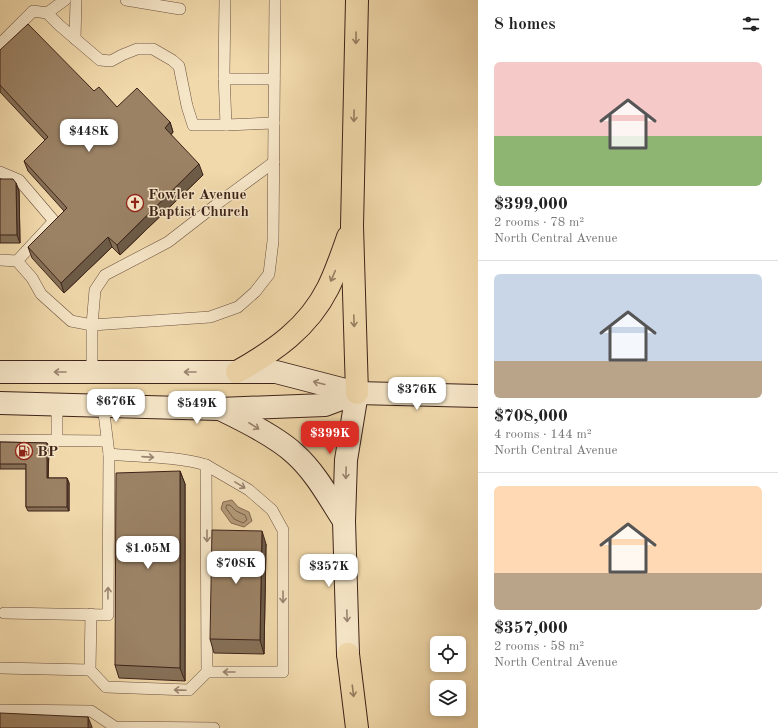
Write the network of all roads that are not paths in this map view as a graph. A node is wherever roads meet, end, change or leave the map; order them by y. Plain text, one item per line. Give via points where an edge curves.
1 (64, 0) edge
2 (76, 0) edge
3 (126, 0) edge
4 (225, 0) edge
5 (275, 0) edge
6 (357, 0) edge
7 (180, 9) dead end
8 (47, 13) junction
9 (75, 39) junction
10 (0, 44) edge
11 (224, 79) junction
12 (274, 79) junction
13 (274, 124) junction
14 (226, 125) junction
15 (274, 162) junction
16 (0, 172) edge
17 (352, 226) junction
18 (0, 260) edge
19 (17, 261) junction
20 (92, 325) junction
21 (0, 372) edge
22 (92, 372) junction
23 (236, 372) junction
24 (357, 393) junction
25 (478, 396) edge
26 (0, 403) edge
27 (57, 404) junction
28 (103, 405) junction
29 (219, 409) junction
30 (0, 440) edge
31 (57, 440) junction
32 (107, 441) junction
33 (109, 454) junction
34 (206, 465) junction
35 (344, 521) junction
36 (4, 613) dead end
37 (90, 614) junction
38 (348, 654) joint
39 (0, 668) edge
40 (90, 670) junction
41 (207, 672) junction
42 (0, 710) edge
43 (214, 728) edge
44 (357, 728) edge

1 - 8 lane
2 - 9 lane
3 - 7 lane
4 - 11 lane
5 - 12 lane
6 -> 17 highway
8 - 9 lane
8 - 10 lane via 33,12
9 - 14 lane via 100,60 111,61 137,49 153,49 179,66 193,125
11 - 12 lane
11 - 14 lane
12 - 13 lane
13 - 14 lane
13 - 15 lane
15 - 20 lane via 168,242 105,275 95,290
15 - 20 lane via 273,241 269,274 255,292 238,307 210,318
16 - 19 lane via 19,180 54,221
17 -> 23 highway via 328,289 309,318 278,347
17 -> 24 highway
18 - 19 lane
19 - 20 lane via 32,278 41,294 71,321
20 - 22 lane
22 -> 21 main road
23 -> 22 main road
24 -> 23 main road via 276,372
24 - 25 main road
24 - 29 main road via 325,405
24 -> 35 main road via 346,460
26 - 27 main road
27 - 28 main road
27 - 31 lane
28 - 29 main road
28 - 32 lane
29 -> 35 main road via 245,421 295,454 319,483
30 - 31 lane
31 - 32 lane
32 - 33 lane
33 -> 34 lane via 178,459
37 -> 33 lane via 108,615
34 -> 41 lane
34 -> 41 lane via 249,490 272,510 283,530 283,672
35 -> 38 main road
36 - 37 lane
37 - 40 lane
38 -> 44 highway
39 - 40 lane
41 -> 40 lane via 189,690 106,687
42 - 43 lane via 91,711 115,727

